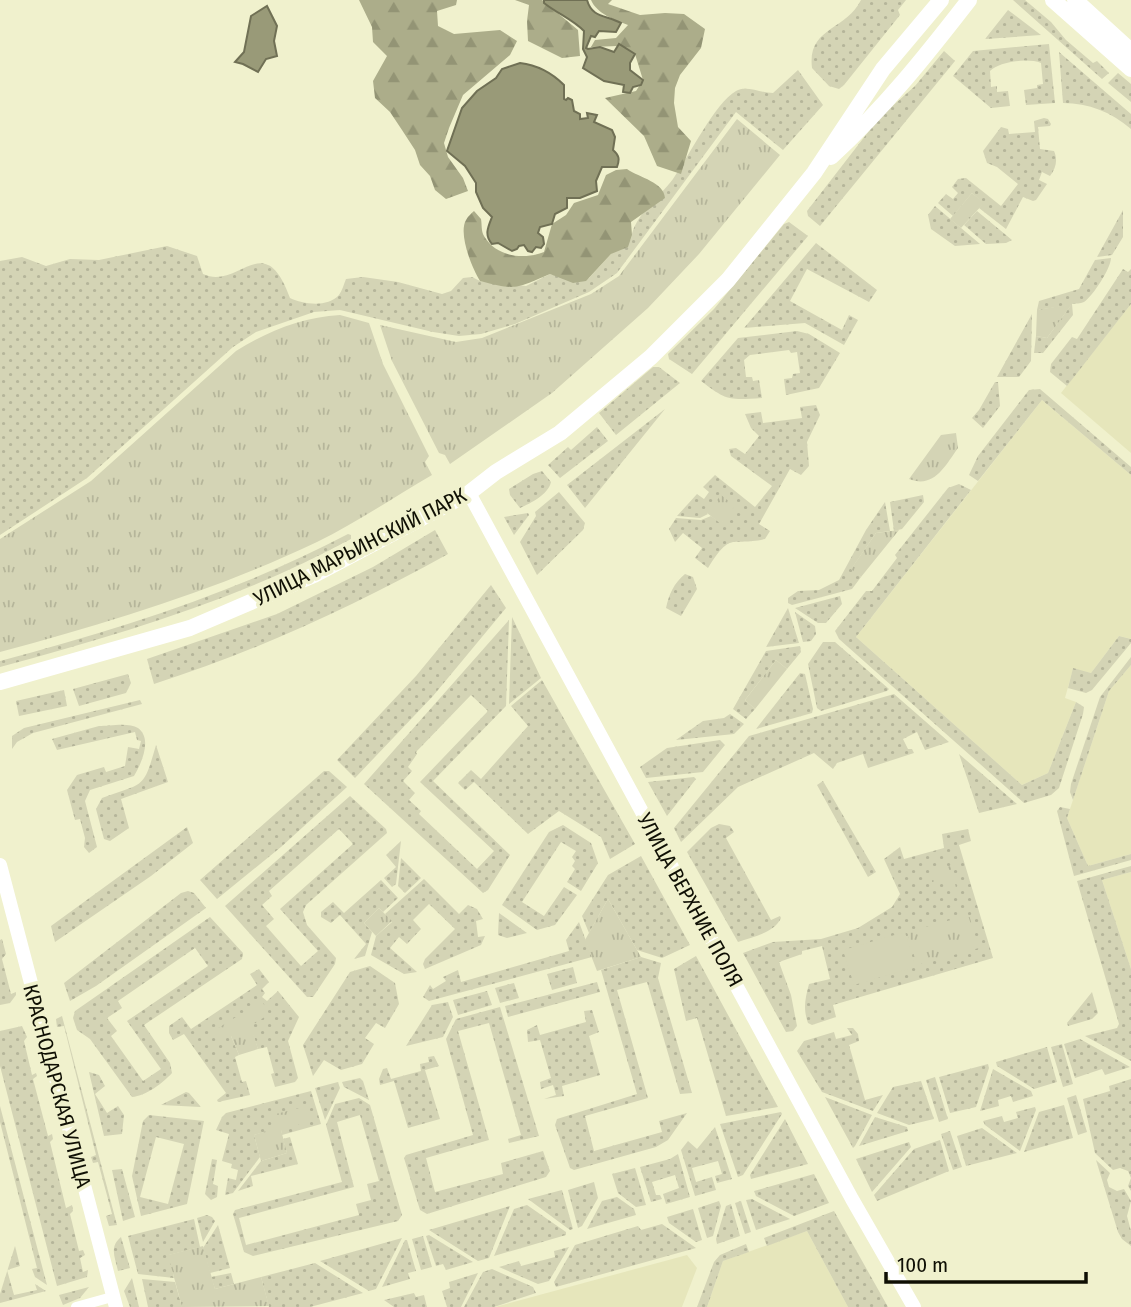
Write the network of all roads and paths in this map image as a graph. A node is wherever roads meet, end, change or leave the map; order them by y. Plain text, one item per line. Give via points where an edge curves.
1 (941, 0) edge
2 (969, 0) edge
3 (1053, 0) edge
4 (1075, 0) edge
5 (1131, 51) edge
6 (1131, 69) edge
7 (814, 173) junction
8 (469, 493) junction
9 (0, 682) edge
10 (0, 865) edge
11 (114, 1302) edge
12 (76, 1307) edge
13 (914, 1307) edge

1 - 7 main road, УЛИЦА МАРЬИНСКИЙ ПАРК via 883,69
2 - 7 main road, УЛИЦА МАРЬИНСКИЙ ПАРК via 871,120
3 - 6 main road
4 - 5 main road
7 - 8 main road, УЛИЦА МАРЬИНСКИЙ ПАРК via 728,280 651,357 560,433
8 - 9 main road, УЛИЦА МАРЬИНСКИЙ ПАРК via 314,575 190,628
8 - 13 street, УЛИЦА ВЕРХНИЕ ПОЛЯ
10 - 11 street, КРАСНОДАРСКАЯ УЛИЦА
11 - 12 street

